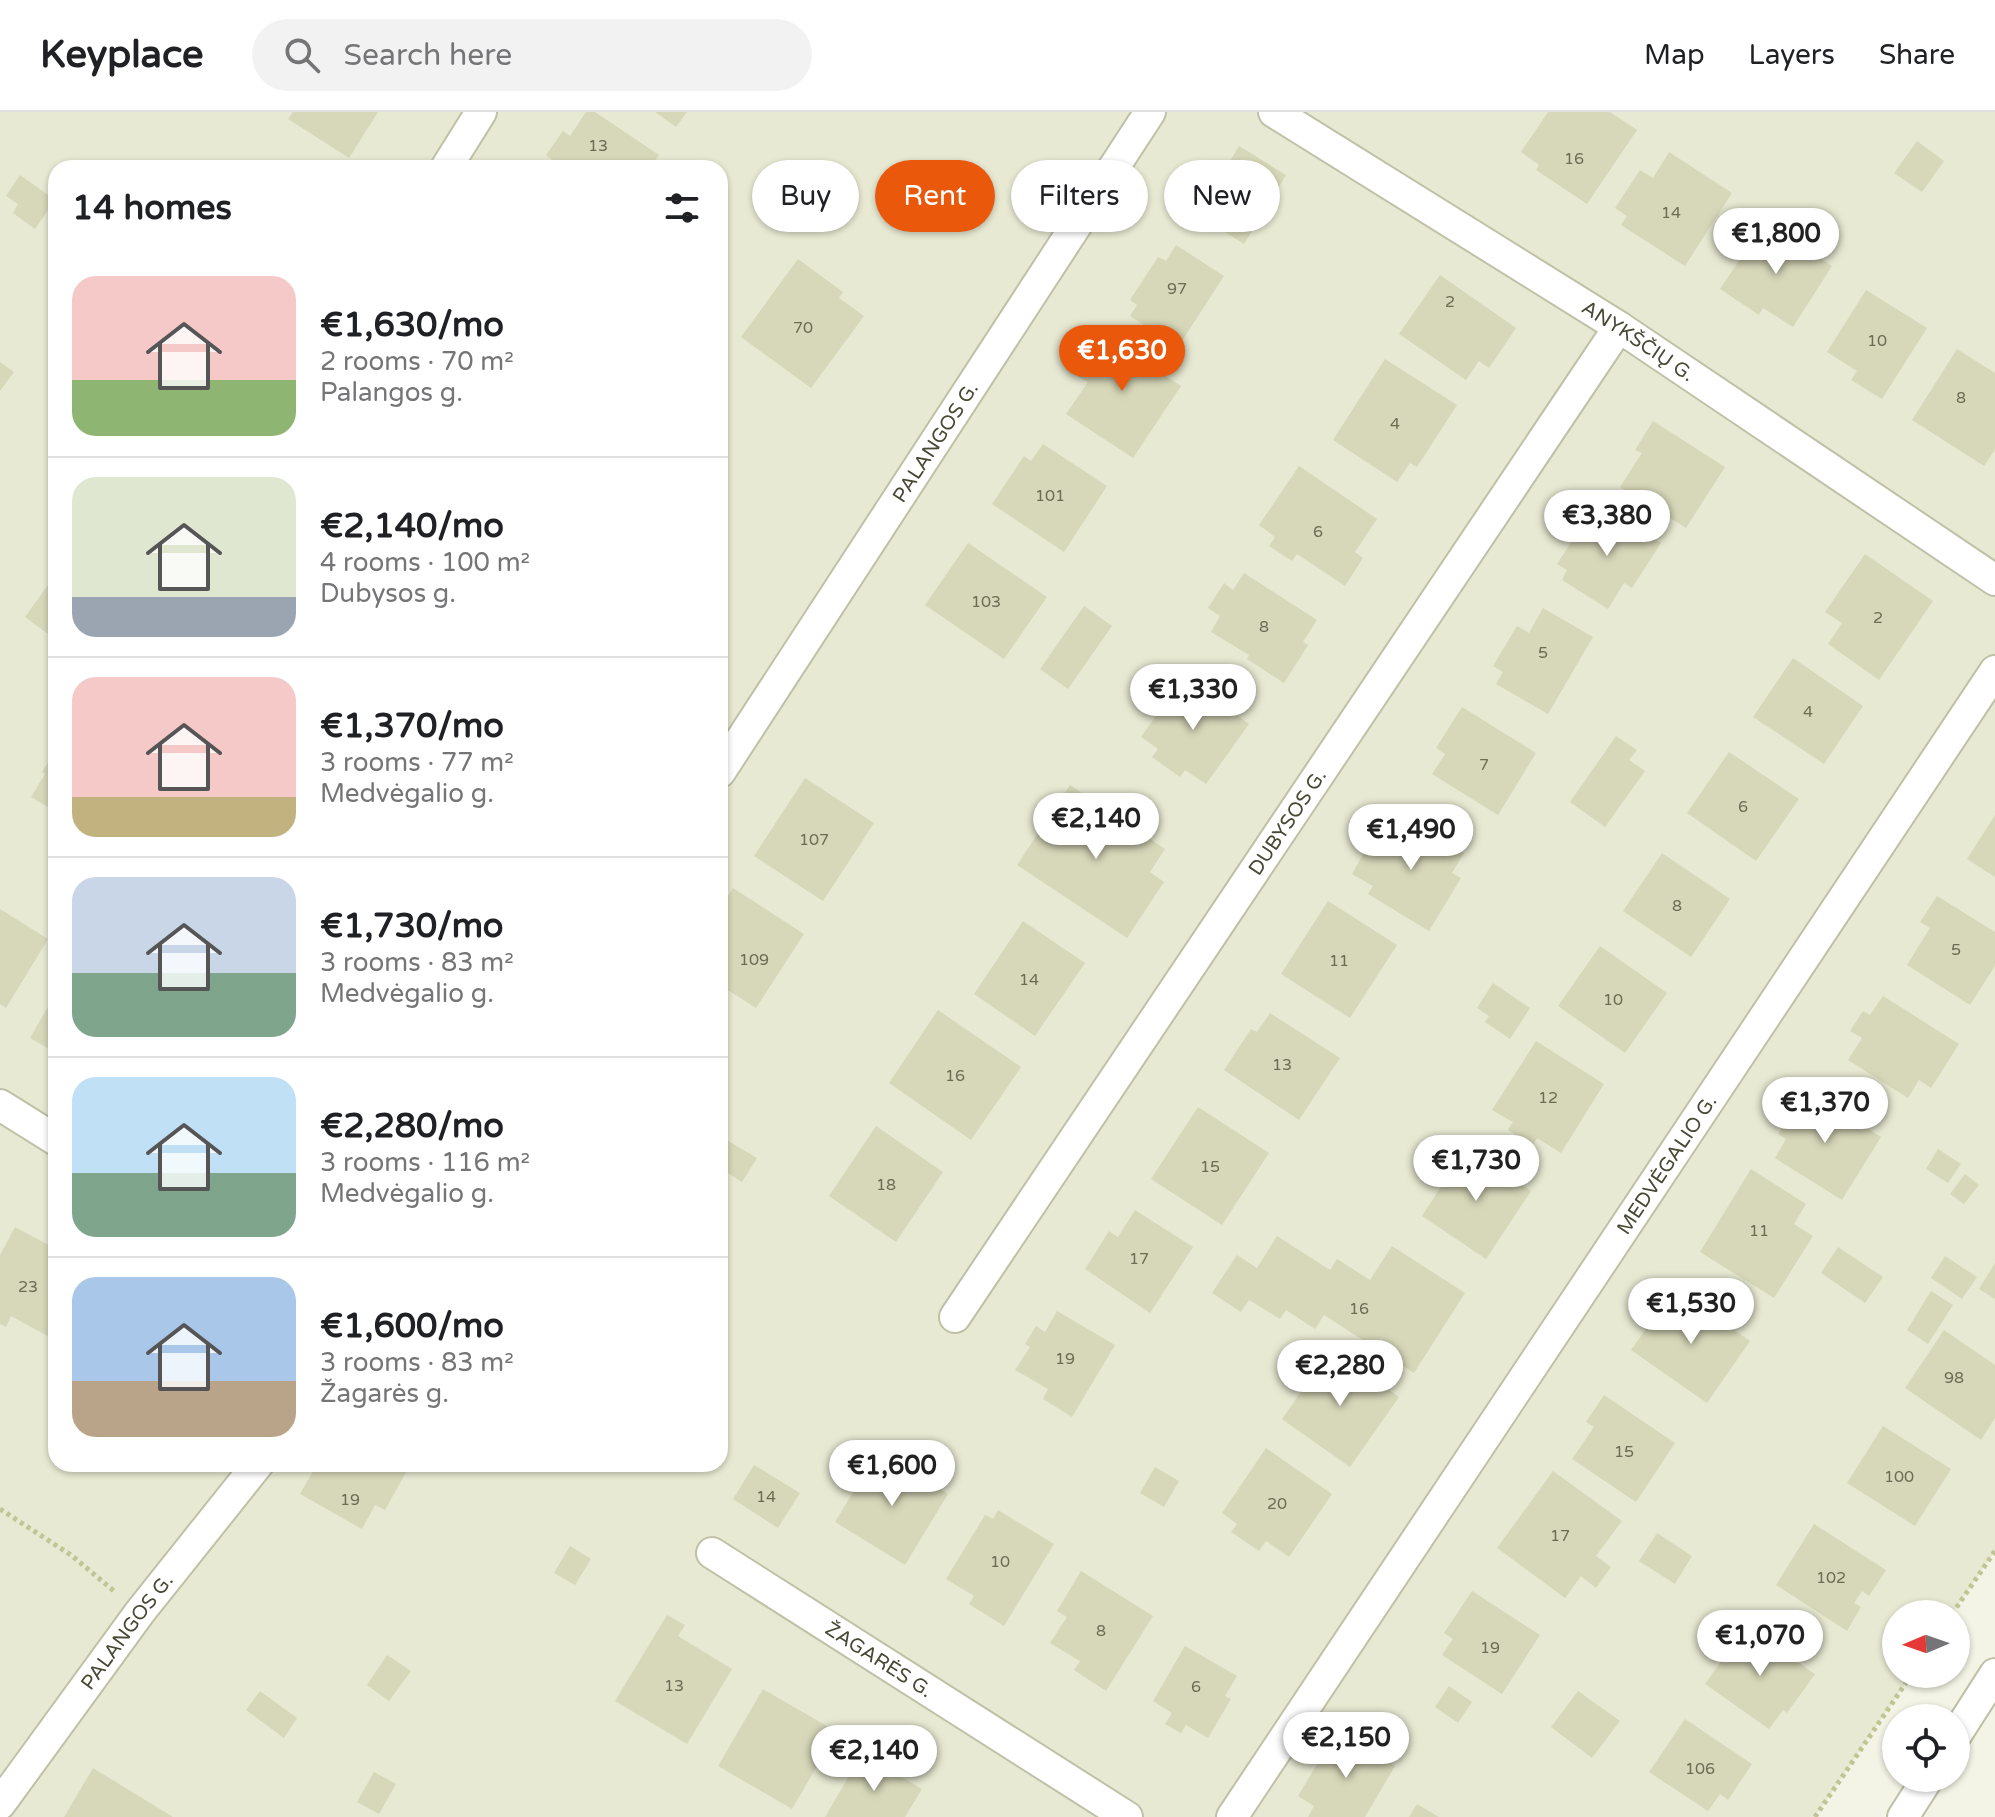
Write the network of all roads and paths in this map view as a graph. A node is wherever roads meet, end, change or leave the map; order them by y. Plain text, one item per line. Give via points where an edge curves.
1 (481, 112) edge
2 (1150, 112) edge
3 (1274, 112) edge
4 (451, 160) edge
5 (1619, 327) junction
6 (1995, 580) edge
7 (1995, 671) edge
8 (728, 760) edge
9 (0, 1105) edge
10 (48, 1135) edge
11 (955, 1317) dead end
12 (252, 1472) edge
13 (0, 1509) edge
14 (1995, 1551) edge
15 (712, 1553) dead end
16 (1962, 1600) edge
17 (140, 1612) junction
18 (1995, 1674) edge
19 (1903, 1688) edge
20 (1970, 1713) edge
21 (1919, 1792) edge
22 (0, 1804) edge
23 (1127, 1817) edge
24 (1232, 1817) edge
25 (1815, 1817) edge
26 (1903, 1817) edge

1 - 4 street
2 - 8 street, PALANGOS G.
3 - 5 street, ANYKŠČIŲ G.
5 - 6 street, ANYKŠČIŲ G.
5 - 11 street, DUBYSOS G.
7 - 24 street, MEDVĖGALIO G.
9 - 10 street
12 - 17 street, PALANGOS G.
13 - 17 path via 71,1555
14 - 16 path
15 - 23 street, ŽAGARĖS G.
17 - 22 street, PALANGOS G.
18 - 20 street
19 - 25 path
21 - 26 street

